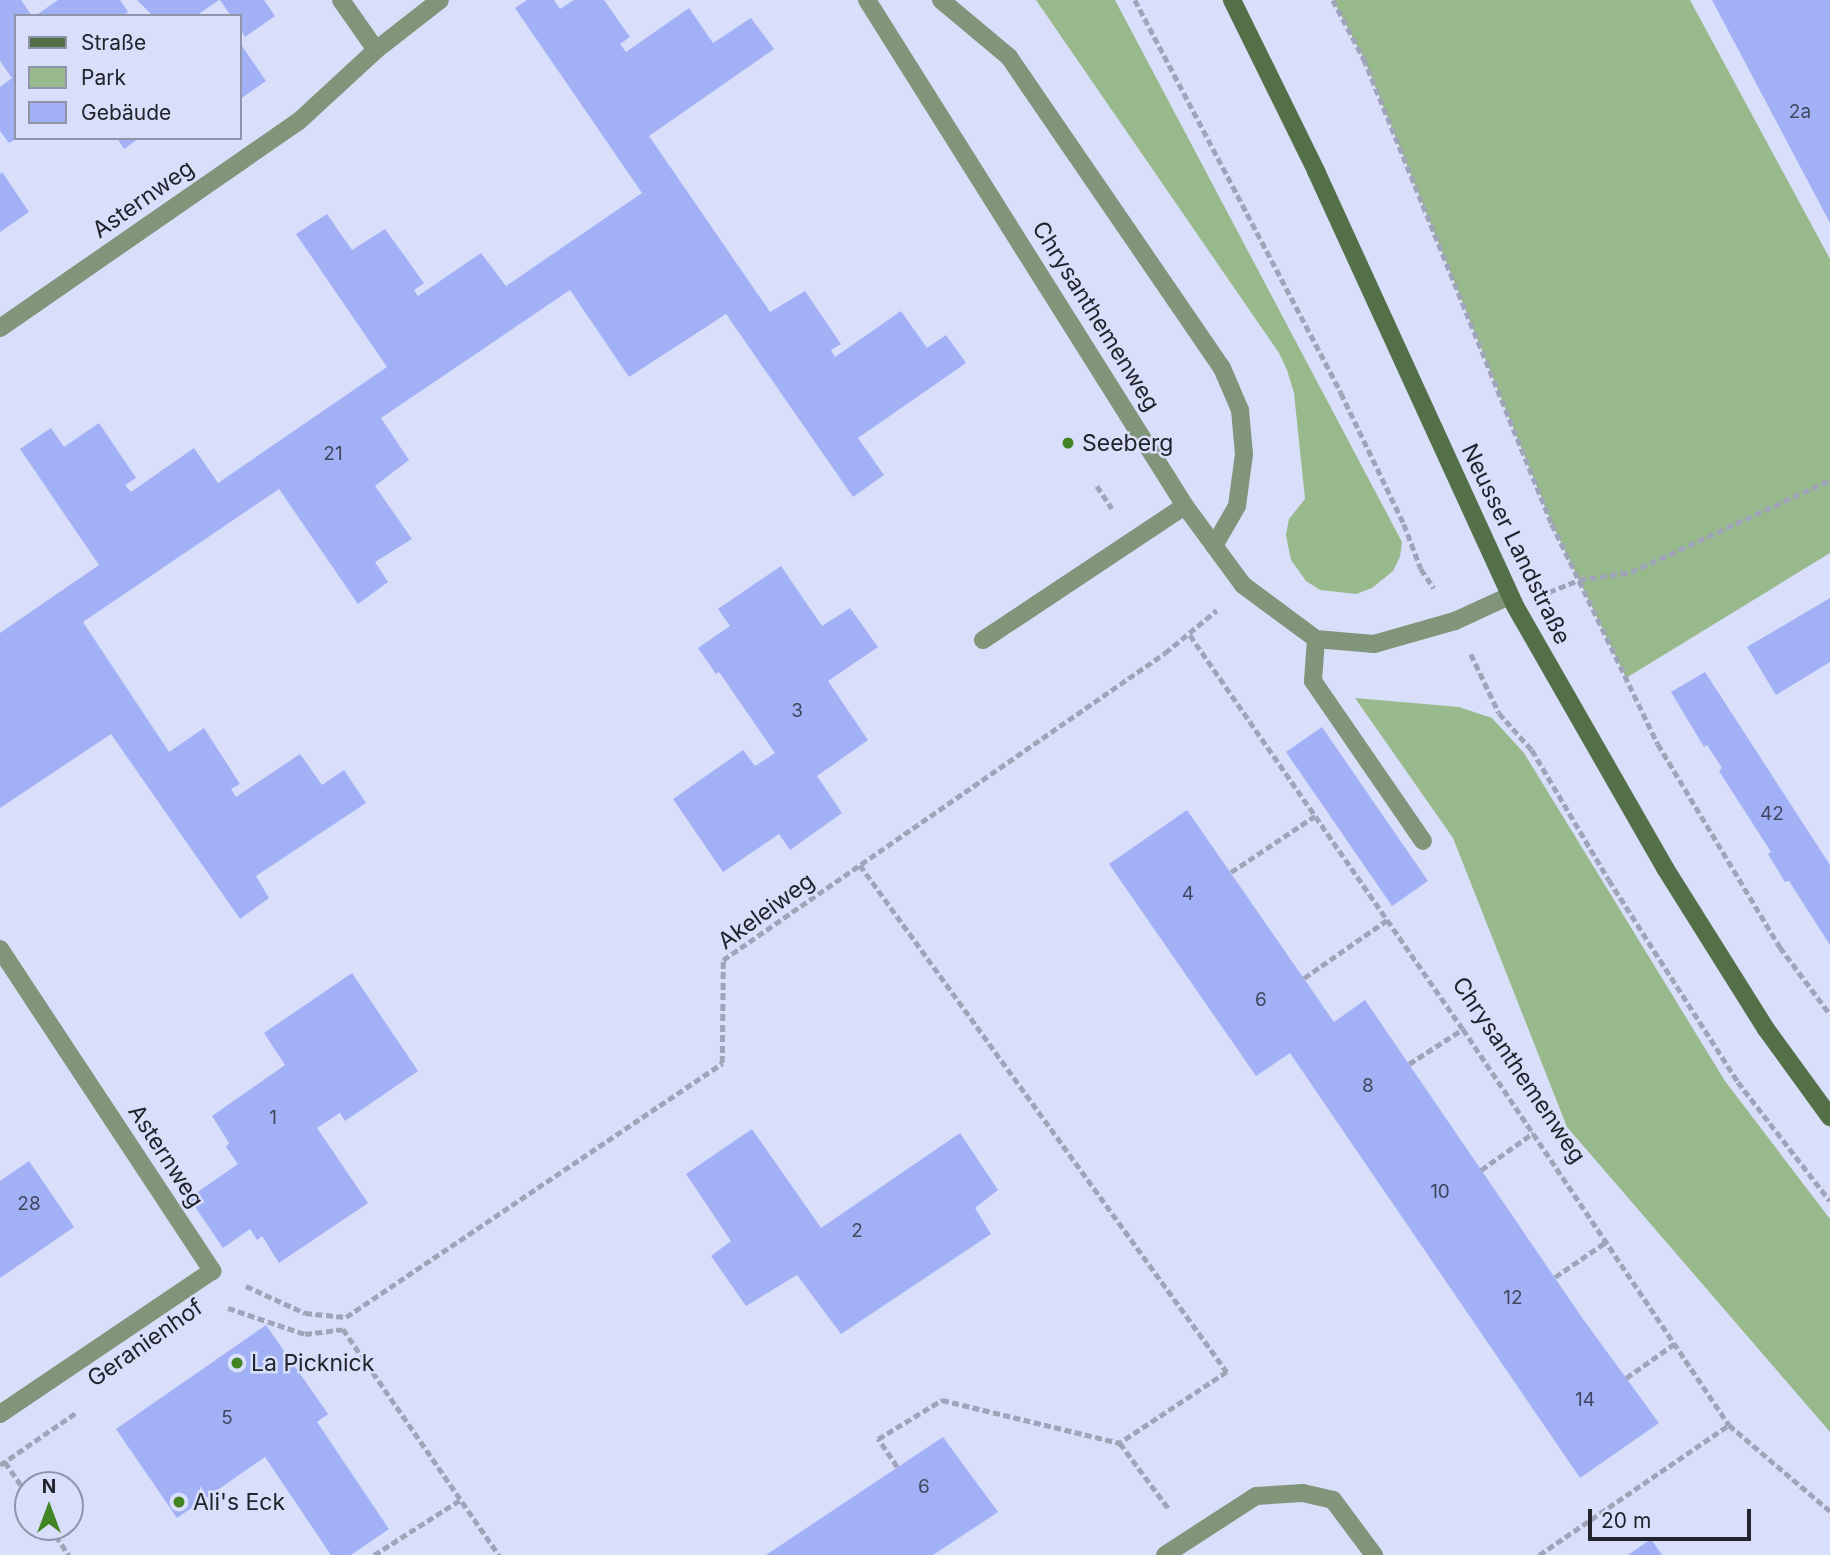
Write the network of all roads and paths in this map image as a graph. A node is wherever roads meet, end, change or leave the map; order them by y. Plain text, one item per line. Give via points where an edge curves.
1 (341, 0) edge
2 (440, 0) edge
3 (867, 0) edge
4 (940, 0) edge
5 (1232, 0) edge
6 (1333, 0) edge
7 (376, 50) junction
8 (0, 328) edge
9 (1830, 480) edge
10 (1185, 506) junction
11 (1214, 545) junction
12 (1579, 580) junction
13 (1243, 585) junction
14 (1512, 601) junction
15 (1190, 635) junction
16 (1316, 639) junction
17 (983, 640) dead end
18 (1315, 816) junction
19 (1423, 841) dead end
20 (860, 865) junction
21 (1231, 872) dead end
22 (1387, 920) junction
23 (0, 950) edge
24 (1304, 978) dead end
25 (1830, 1014) edge
26 (1463, 1029) junction
27 (1409, 1064) dead end
28 (1830, 1116) edge
29 (1533, 1133) junction
30 (1481, 1170) dead end
31 (1606, 1242) junction
32 (212, 1271) junction
33 (1555, 1277) dead end
34 (215, 1315) dead end
35 (1674, 1343) junction
36 (1626, 1378) dead end
37 (83, 1408) dead end
38 (0, 1414) edge
39 (1729, 1425) junction
40 (1120, 1443) junction
41 (3, 1464) edge
42 (897, 1467) dead end
43 (14, 1478) edge
44 (460, 1500) junction
45 (1830, 1511) edge
46 (1190, 1538) junction
47 (374, 1555) edge
48 (499, 1555) edge
49 (1165, 1555) edge
50 (1374, 1555) edge
51 (1539, 1555) edge

1 - 7 street
2 - 7 street, Asternweg
3 - 10 street, Chrysanthemenweg
4 - 11 street via 1009,57 1222,368 1240,410 1244,454 1237,506
5 - 14 main road, Neusser Landstraße via 1316,172
6 - 12 path via 1364,59 1552,524
7 - 8 street, Asternweg via 298,122
9 - 12 path via 1631,572
10 - 11 street, Chrysanthemenweg
10 - 17 street
11 - 13 street, Chrysanthemenweg
12 - 14 path
12 - 25 path via 1658,744 1780,947
13 - 15 path, Akeleiweg
13 - 16 street, Chrysanthemenweg
14 - 16 street via 1374,644
14 - 28 main road, Neusser Landstraße via 1665,868 1766,1029
15 - 18 path, Chrysanthemenweg
15 - 20 path, Akeleiweg
16 - 19 street via 1313,681
18 - 21 path
18 - 22 path, Chrysanthemenweg
20 - 32 path, Akeleiweg via 723,960 722,1063 346,1317 305,1314
20 - 40 path via 1227,1372
22 - 24 path
22 - 26 path, Chrysanthemenweg
23 - 32 street, Asternweg
26 - 27 path
26 - 29 path, Chrysanthemenweg
29 - 30 path
29 - 31 path, Chrysanthemenweg
31 - 33 path
31 - 35 path, Chrysanthemenweg
32 - 38 street
34 - 44 path, Geranienhof via 226,1307 305,1334 343,1329
35 - 36 path
35 - 39 path, Chrysanthemenweg
37 - 41 path, Geranienhof
39 - 45 path, Chrysanthemenweg
39 - 51 path
40 - 42 path via 942,1399 878,1439
40 - 46 path
41 - 43 path, Geranienhof
44 - 47 path
44 - 48 path
46 - 49 street
46 - 50 street via 1256,1496 1303,1493 1334,1500

